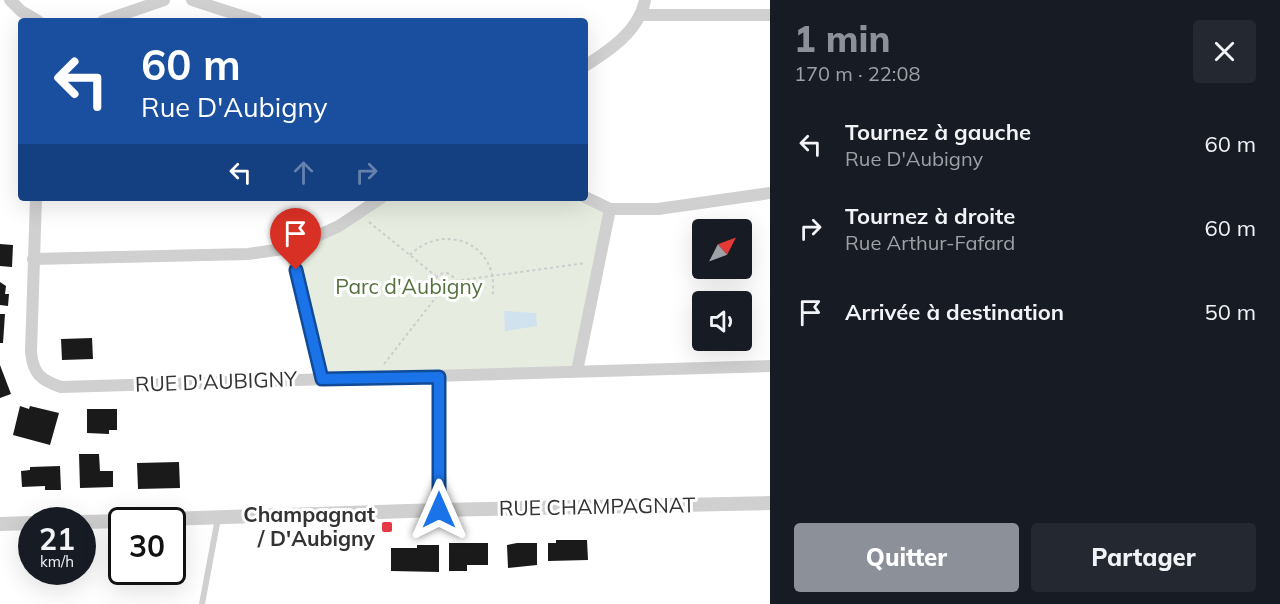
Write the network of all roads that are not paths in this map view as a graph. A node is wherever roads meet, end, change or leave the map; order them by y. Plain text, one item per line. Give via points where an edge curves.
1 (10, 0) edge
2 (164, 0) edge
3 (192, 0) edge
4 (645, 0) edge
5 (642, 15) junction
6 (770, 15) edge
7 (33, 18) edge
8 (112, 18) edge
9 (248, 18) edge
10 (588, 64) edge
11 (770, 193) edge
12 (588, 199) edge
13 (36, 201) edge
14 (376, 201) edge
15 (610, 210) junction
16 (291, 248) junction
17 (33, 259) junction
18 (770, 366) edge
19 (577, 371) junction
20 (439, 377) junction
21 (322, 379) junction
22 (770, 503) edge
23 (439, 510) junction
24 (218, 518) junction
25 (186, 519) edge
26 (18, 523) edge
27 (0, 524) edge
28 (202, 604) edge

1 - 7 street
2 - 8 street
3 - 9 street
4 - 5 street
5 - 6 street
5 - 10 street via 628,32
11 - 15 street via 658,209
12 - 15 street
13 - 17 street
14 - 16 street via 315,239
15 - 19 street
16 - 17 street via 248,254
16 - 21 street
17 - 21 street, RUE D'AUBIGNY via 33,370 42,379 61,387
18 - 19 street, RUE D'AUBIGNY
19 - 20 street, RUE D'AUBIGNY
20 - 21 street, RUE D'AUBIGNY
20 - 23 street
22 - 23 street, RUE CHAMPAGNAT
23 - 24 street, RUE CHAMPAGNAT
24 - 25 street, RUE CHAMPAGNAT
24 - 28 lane
26 - 27 street

